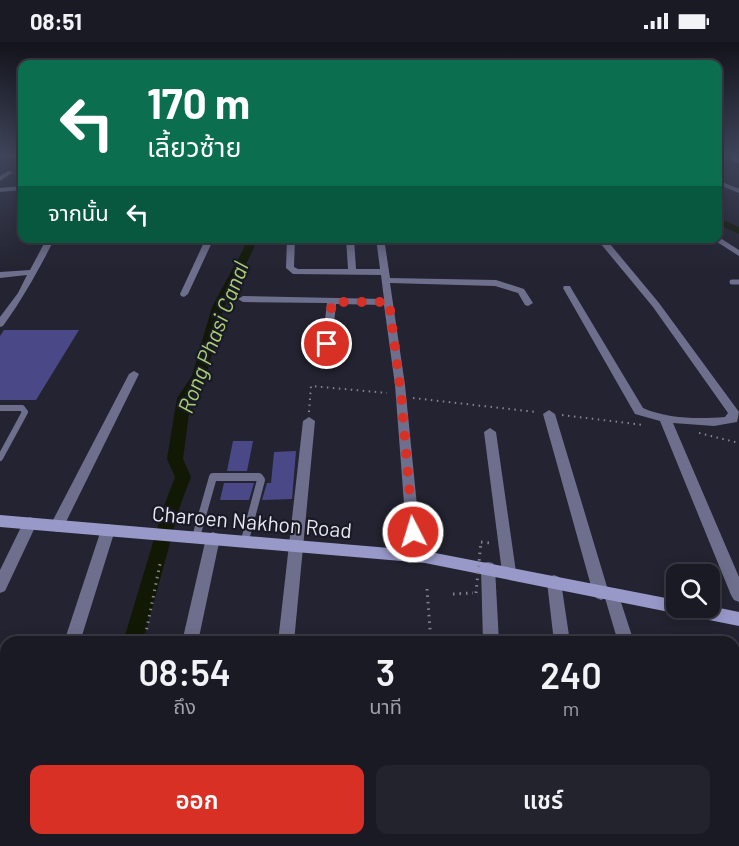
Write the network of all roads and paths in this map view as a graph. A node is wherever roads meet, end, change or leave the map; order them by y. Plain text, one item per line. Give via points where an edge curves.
1 (722, 242) edge
2 (48, 243) edge
3 (208, 243) edge
4 (291, 243) edge
5 (350, 243) edge
6 (381, 243) edge
7 (604, 243) edge
8 (739, 254) edge
9 (34, 272) junction
10 (352, 272) junction
11 (0, 274) edge
12 (385, 276) junction
13 (732, 282) dead end
14 (739, 282) edge
15 (567, 288) dead end
16 (184, 294) dead end
17 (243, 299) dead end
18 (332, 302) junction
19 (389, 302) junction
20 (528, 303) dead end
21 (0, 324) edge
22 (327, 344) dead end
23 (134, 374) dead end
24 (0, 408) edge
25 (549, 414) joint
26 (309, 421) dead end
27 (666, 424) junction
28 (490, 432) dead end
29 (694, 433) dead end
30 (739, 443) edge
31 (0, 458) edge
32 (0, 521) edge
33 (30, 523) junction
34 (57, 526) junction
35 (108, 530) junction
36 (196, 537) junction
37 (213, 538) junction
38 (245, 540) junction
39 (481, 542) dead end
40 (295, 544) junction
41 (415, 556) junction
42 (160, 564) dead end
43 (488, 568) junction
44 (509, 572) junction
45 (554, 582) junction
46 (0, 586) edge
47 (427, 589) dead end
48 (453, 594) dead end
49 (606, 594) junction
50 (739, 596) edge
51 (666, 605) edge
52 (720, 615) edge
53 (739, 619) edge
54 (74, 636) edge
55 (145, 636) edge
56 (191, 636) edge
57 (287, 636) edge
58 (431, 636) edge
59 (491, 636) edge
60 (561, 636) edge
61 (624, 636) edge

1 - 8 street
2 - 9 street
3 - 16 street
4 - 10 street via 292,271
5 - 10 street
6 - 12 street
7 - 27 street via 706,373 734,416 730,421
9 - 11 street
9 - 21 street
10 - 12 street
12 - 19 street
12 - 20 street via 496,283 521,291
13 - 14 lane
15 - 27 street via 634,406
17 - 18 street
18 - 19 street
18 - 22 street
19 - 41 street
23 - 34 street
24 - 31 lane via 22,408 25,412
25 - 27 path
25 - 49 street
26 - 40 street
27 - 50 street
28 - 44 street
29 - 30 path
32 - 33 main road, Charoen Nakhon Road
33 - 34 main road, Charoen Nakhon Road
33 - 46 street
34 - 35 main road, Charoen Nakhon Road
35 - 36 main road, Charoen Nakhon Road
35 - 54 street
36 - 37 main road, Charoen Nakhon Road
36 - 38 lane via 213,477 259,477
37 - 38 main road, Charoen Nakhon Road
37 - 56 street
38 - 40 main road, Charoen Nakhon Road
39 - 48 path, bridge via 476,593
40 - 41 main road, Charoen Nakhon Road
40 - 57 street
41 - 43 main road, Charoen Nakhon Road
42 - 55 path
43 - 44 main road, Charoen Nakhon Road
43 - 59 street
44 - 45 main road, Charoen Nakhon Road
45 - 49 main road, Charoen Nakhon Road
45 - 60 street
47 - 58 path
49 - 51 main road, Charoen Nakhon Road
49 - 61 street
52 - 53 main road, Charoen Nakhon Road

